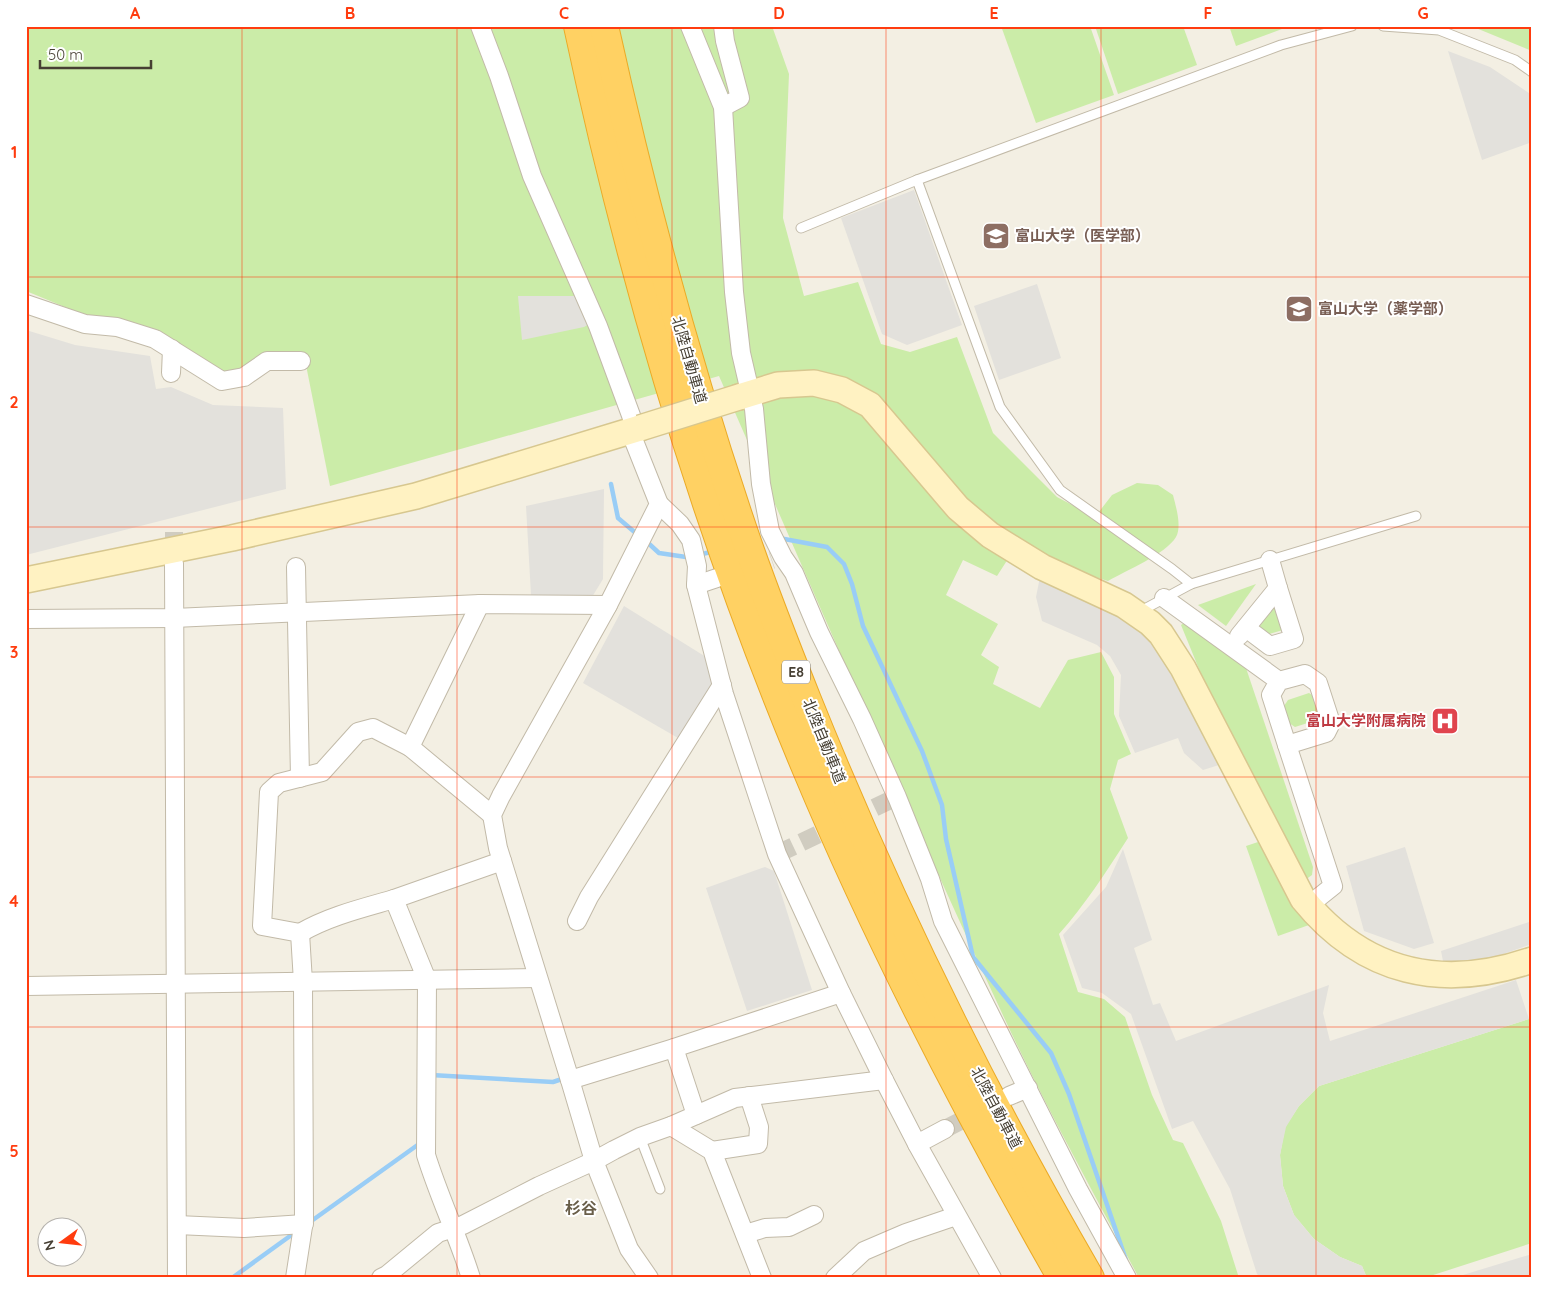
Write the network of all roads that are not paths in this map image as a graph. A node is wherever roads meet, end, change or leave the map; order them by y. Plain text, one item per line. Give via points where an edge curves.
1 (578, 26) edge
2 (604, 26) edge
3 (690, 26) edge
4 (723, 26) edge
5 (1352, 26) edge
6 (1383, 26) edge
7 (488, 30) edge
8 (1532, 72) edge
9 (723, 108) junction
10 (917, 180) junction
11 (801, 228) dead end
12 (26, 304) edge
13 (172, 349) junction
14 (302, 361) dead end
15 (171, 373) dead end
16 (744, 395) junction
17 (635, 429) junction
18 (659, 504) junction
19 (1416, 516) dead end
20 (1270, 560) junction
21 (174, 563) tunnel mouth
22 (296, 567) dead end
23 (717, 578) dead end
24 (26, 580) edge
25 (1190, 584) junction
26 (696, 585) junction
27 (1278, 588) junction
28 (1164, 598) junction
29 (480, 604) junction
30 (608, 605) junction
31 (296, 613) junction
32 (1136, 614) junction
33 (174, 618) junction
34 (26, 619) edge
35 (1246, 628) junction
36 (1231, 646) junction
37 (1279, 681) junction
38 (722, 685) junction
39 (1287, 745) junction
40 (410, 747) junction
41 (300, 778) junction
42 (492, 815) junction
43 (502, 862) junction
44 (394, 899) junction
45 (1308, 906) junction
46 (578, 921) dead end
47 (300, 933) junction
48 (1532, 960) edge
49 (538, 978) junction
50 (427, 980) junction
51 (303, 982) junction
52 (176, 984) junction
53 (26, 986) edge
54 (841, 993) junction
55 (674, 1048) junction
56 (570, 1080) junction
57 (884, 1080) junction
58 (1028, 1088) junction
59 (749, 1096) junction
60 (1010, 1096) dead end
61 (696, 1115) junction
62 (672, 1126) junction
63 (945, 1129) tunnel mouth
64 (640, 1137) junction
65 (916, 1144) junction
66 (712, 1151) junction
67 (594, 1162) junction
68 (660, 1189) dead end
69 (814, 1215) dead end
70 (956, 1216) junction
71 (177, 1224) junction
72 (304, 1224) junction
73 (454, 1228) junction
74 (745, 1234) junction
75 (177, 1278) edge
76 (295, 1278) edge
77 (381, 1278) edge
78 (471, 1278) edge
79 (649, 1278) edge
80 (762, 1278) edge
81 (835, 1278) edge
82 (992, 1278) edge
83 (1062, 1278) edge
84 (1090, 1278) edge
85 (1127, 1278) edge

1 - 83 highway, 北陸自動車道 / E8 via 599,126 657,344 697,473 768,671 806,768 894,964 947,1070
2 - 84 highway, 北陸自動車道 / E8 via 682,338 714,444 791,660 838,776 916,951 976,1070
3 - 9 street
4 - 9 street via 740,98
5 - 10 lane via 1281,45
6 - 8 lane via 1440,30 1514,60
7 - 17 street via 532,176 598,326
9 - 16 street
10 - 11 lane
10 - 25 lane via 1000,407 1060,490
12 - 13 street via 85,324 117,327 155,339
13 - 14 street via 222,381 244,377 267,361
13 - 15 street
16 - 17 street, bridge
16 - 32 street via 778,385 814,384 842,390 870,405 958,508 990,535 1042,566 1124,605
16 - 58 street via 754,408 761,484 778,559 794,574 893,788 930,879 943,921
17 - 18 street
17 - 24 street via 416,496
18 - 26 street via 691,540 697,566
18 - 30 street
19 - 20 lane
20 - 25 lane
20 - 27 street
21 - 33 street
22 - 31 street
23 - 26 street
25 - 28 lane
26 - 38 street
27 - 35 street
27 - 35 street via 1294,638 1270,646
28 - 32 lane
28 - 36 street
29 - 30 street
29 - 31 street
29 - 40 street
30 - 42 street
31 - 33 street
31 - 41 street
32 - 45 street via 1161,634 1183,668
33 - 34 street
33 - 52 street
35 - 36 street
36 - 37 street
37 - 39 street via 1271,695
37 - 39 street via 1305,674 1318,684 1331,723 1326,733
38 - 46 street via 589,897
38 - 54 street via 778,854
39 - 45 street via 1334,886
40 - 41 street via 373,728 358,732 322,772
40 - 42 street
41 - 47 street via 279,784 269,792 262,926
42 - 43 street
43 - 44 street
43 - 49 street
44 - 47 street via 342,914
44 - 50 street
45 - 48 street via 1348,942 1402,969 1442,975 1475,974
47 - 51 street
49 - 50 street
49 - 56 street
50 - 51 street
50 - 73 street via 426,1156
51 - 52 street
51 - 72 street
52 - 53 street
52 - 71 street
54 - 55 street
54 - 57 street
55 - 56 street
55 - 61 street
56 - 67 street
57 - 59 street
57 - 65 street
58 - 60 street
58 - 85 street
59 - 61 street via 735,1098
59 - 66 street via 759,1127 758,1144
61 - 62 street
62 - 64 street
62 - 66 street
63 - 65 street
64 - 67 street
64 - 68 lane
65 - 70 street
66 - 74 street
67 - 73 street
67 - 79 street via 629,1249
69 - 74 street via 789,1227 765,1228
70 - 81 street via 864,1250
70 - 82 street
71 - 72 street via 244,1228
71 - 75 street
72 - 76 street
73 - 77 street via 438,1233
73 - 78 street
74 - 80 street

